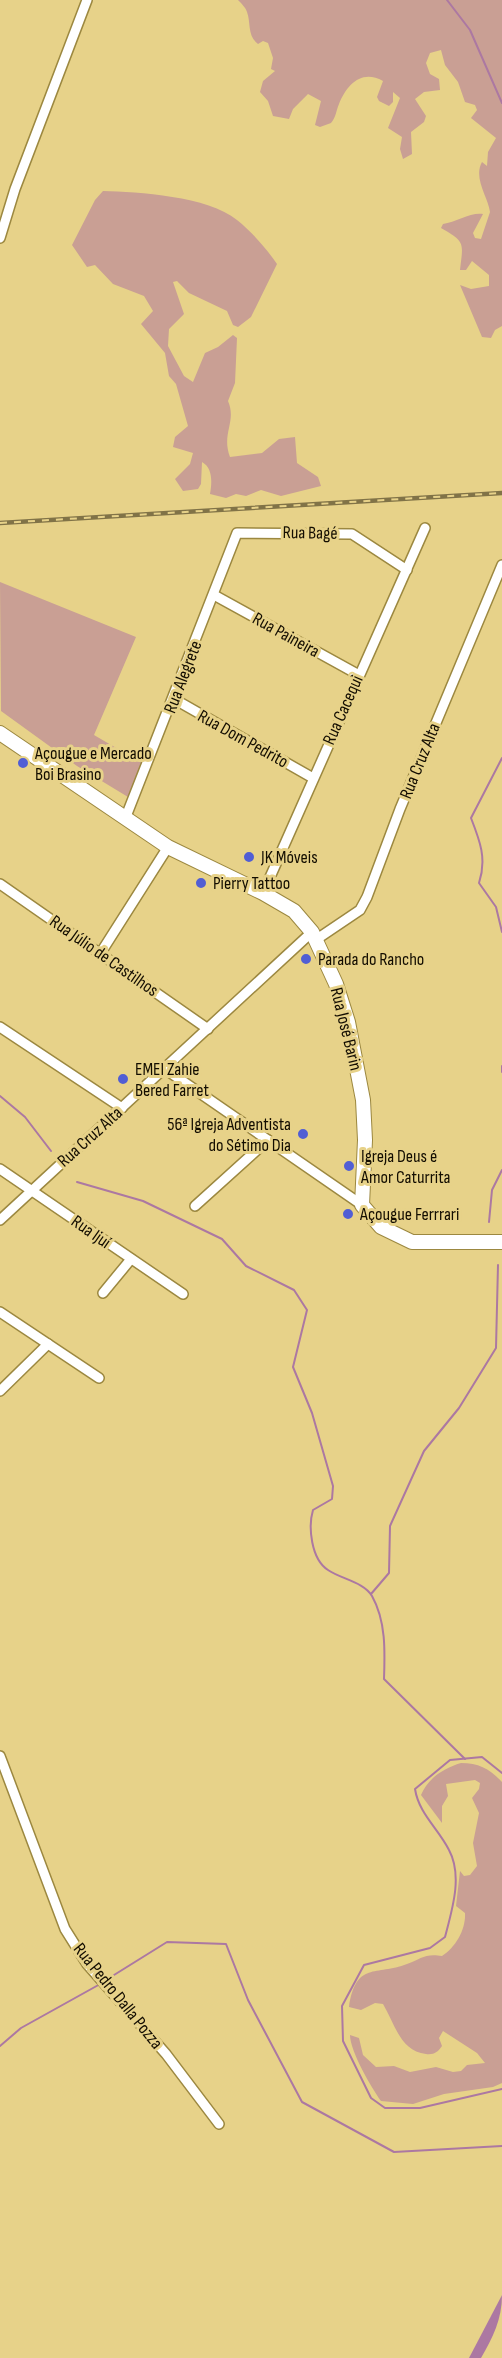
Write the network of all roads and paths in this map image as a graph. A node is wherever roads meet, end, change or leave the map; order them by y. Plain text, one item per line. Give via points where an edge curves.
1 (87, 0) edge
2 (0, 238) edge
3 (425, 528) dead end
4 (237, 533) joint
5 (502, 565) edge
6 (407, 570) junction
7 (214, 595) junction
8 (358, 675) junction
9 (174, 699) junction
10 (0, 733) edge
11 (313, 778) junction
12 (126, 819) junction
13 (168, 847) junction
14 (0, 884) edge
15 (263, 893) junction
16 (315, 935) junction
17 (100, 954) junction
18 (0, 1027) edge
19 (208, 1029) junction
20 (165, 1069) junction
21 (122, 1108) junction
22 (268, 1140) junction
23 (0, 1169) edge
24 (31, 1191) junction
25 (362, 1205) junction
26 (195, 1206) dead end
27 (0, 1220) edge
28 (502, 1242) edge
29 (131, 1259) junction
30 (103, 1293) dead end
31 (183, 1293) dead end
32 (0, 1312) edge
33 (48, 1344) junction
34 (99, 1378) dead end
35 (0, 1391) edge
36 (0, 1756) edge
37 (219, 2124) dead end

1 - 2 street
3 - 6 street, Rua Cacequi
4 - 6 street, Rua Bagé via 352,534
4 - 7 street, Rua Alegrete
5 - 16 street, Rua Cruz Alta via 367,897 360,910
6 - 8 street, Rua Cacequi
7 - 8 street, Rua Paineira
7 - 9 street, Rua Alegrete
8 - 11 street, Rua Cacequi
9 - 11 street, Rua Dom Pedrito
9 - 12 street, Rua Alegrete
10 - 12 main road, Rua José Barin
11 - 15 street, Rua Cacequi
12 - 13 main road, Rua José Barin
13 - 15 main road, Rua José Barin
13 - 17 street
14 - 17 street, Rua Júlio de Castilhos
15 - 16 main road, Rua José Barin via 294,911
16 - 19 street, Rua Cruz Alta
16 - 25 main road, Rua José Barin via 348,1022 363,1100
17 - 19 street, Rua Júlio de Castilhos
18 - 21 street
19 - 20 street, Rua Cruz Alta
20 - 21 street, Rua Cruz Alta
20 - 22 street
21 - 24 street, Rua Cruz Alta
22 - 25 street
22 - 26 street
23 - 24 street, Rua Ijuí
24 - 27 street, Rua Cruz Alta
24 - 29 street, Rua Ijuí
25 - 28 main road via 381,1227 412,1242
29 - 30 street
29 - 31 street, Rua Ijuí
32 - 33 street
33 - 34 street
33 - 35 street
36 - 37 street, Rua Pedro Dalla Pozza via 66,1929 87,1964 166,2054

